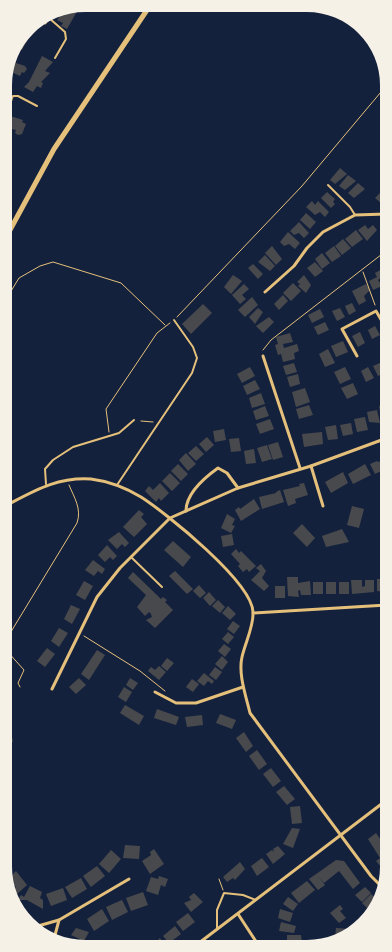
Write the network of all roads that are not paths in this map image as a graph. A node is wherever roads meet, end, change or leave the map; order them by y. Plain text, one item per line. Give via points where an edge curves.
1 (145, 12) edge
2 (52, 21) edge
3 (55, 58) dead end
4 (13, 96) edge
5 (37, 106) dead end
6 (328, 185) dead end
7 (380, 214) edge
8 (355, 215) junction
9 (13, 225) edge
10 (265, 292) dead end
11 (380, 317) edge
12 (174, 320) road end
13 (263, 356) road end
14 (357, 356) dead end
15 (134, 420) dead end
16 (380, 441) edge
17 (311, 466) junction
18 (300, 468) junction
19 (46, 484) junction
20 (117, 486) junction
21 (238, 488) junction
22 (12, 502) edge
23 (323, 506) dead end
24 (186, 512) junction
25 (170, 518) junction
26 (131, 556) junction
27 (162, 587) dead end
28 (379, 605) edge
29 (253, 612) junction
30 (243, 687) junction
31 (52, 689) dead end
32 (154, 692) dead end
33 (379, 805) edge
34 (339, 834) junction
35 (129, 879) dead end
36 (378, 882) edge
37 (256, 900) junction
38 (238, 914) junction
39 (59, 920) junction
40 (43, 925) edge
41 (217, 928) junction
42 (56, 933) edge
43 (202, 940) edge
44 (255, 940) edge

1 - 9 highway via 54,149
2 - 3 lane via 65,32 66,39
4 - 5 lane
6 - 8 lane
7 - 8 street
8 - 10 street via 323,232 294,266
11 - 14 street via 376,311 342,329
12 - 20 lane via 197,358 192,373
13 - 18 street
15 - 19 lane via 119,433 73,447 53,460 45,469
16 - 17 street
17 - 18 street
17 - 23 street
18 - 21 street
19 - 20 street via 92,479
19 - 22 street
20 - 25 street
21 - 24 street
21 - 24 street via 227,473 218,468 208,474 188,497
24 - 25 street
25 - 26 street
25 - 29 street via 216,558 248,596
26 - 27 lane
26 - 31 street via 97,597
28 - 29 street
29 - 30 street via 241,659
30 - 32 street via 196,703 176,703
30 - 34 street via 250,713
33 - 34 street
34 - 36 street
34 - 37 street
35 - 39 street
37 - 38 street
37 - 41 lane via 224,893 217,910
38 - 41 street
38 - 44 street
39 - 40 street
39 - 42 street
41 - 43 street

